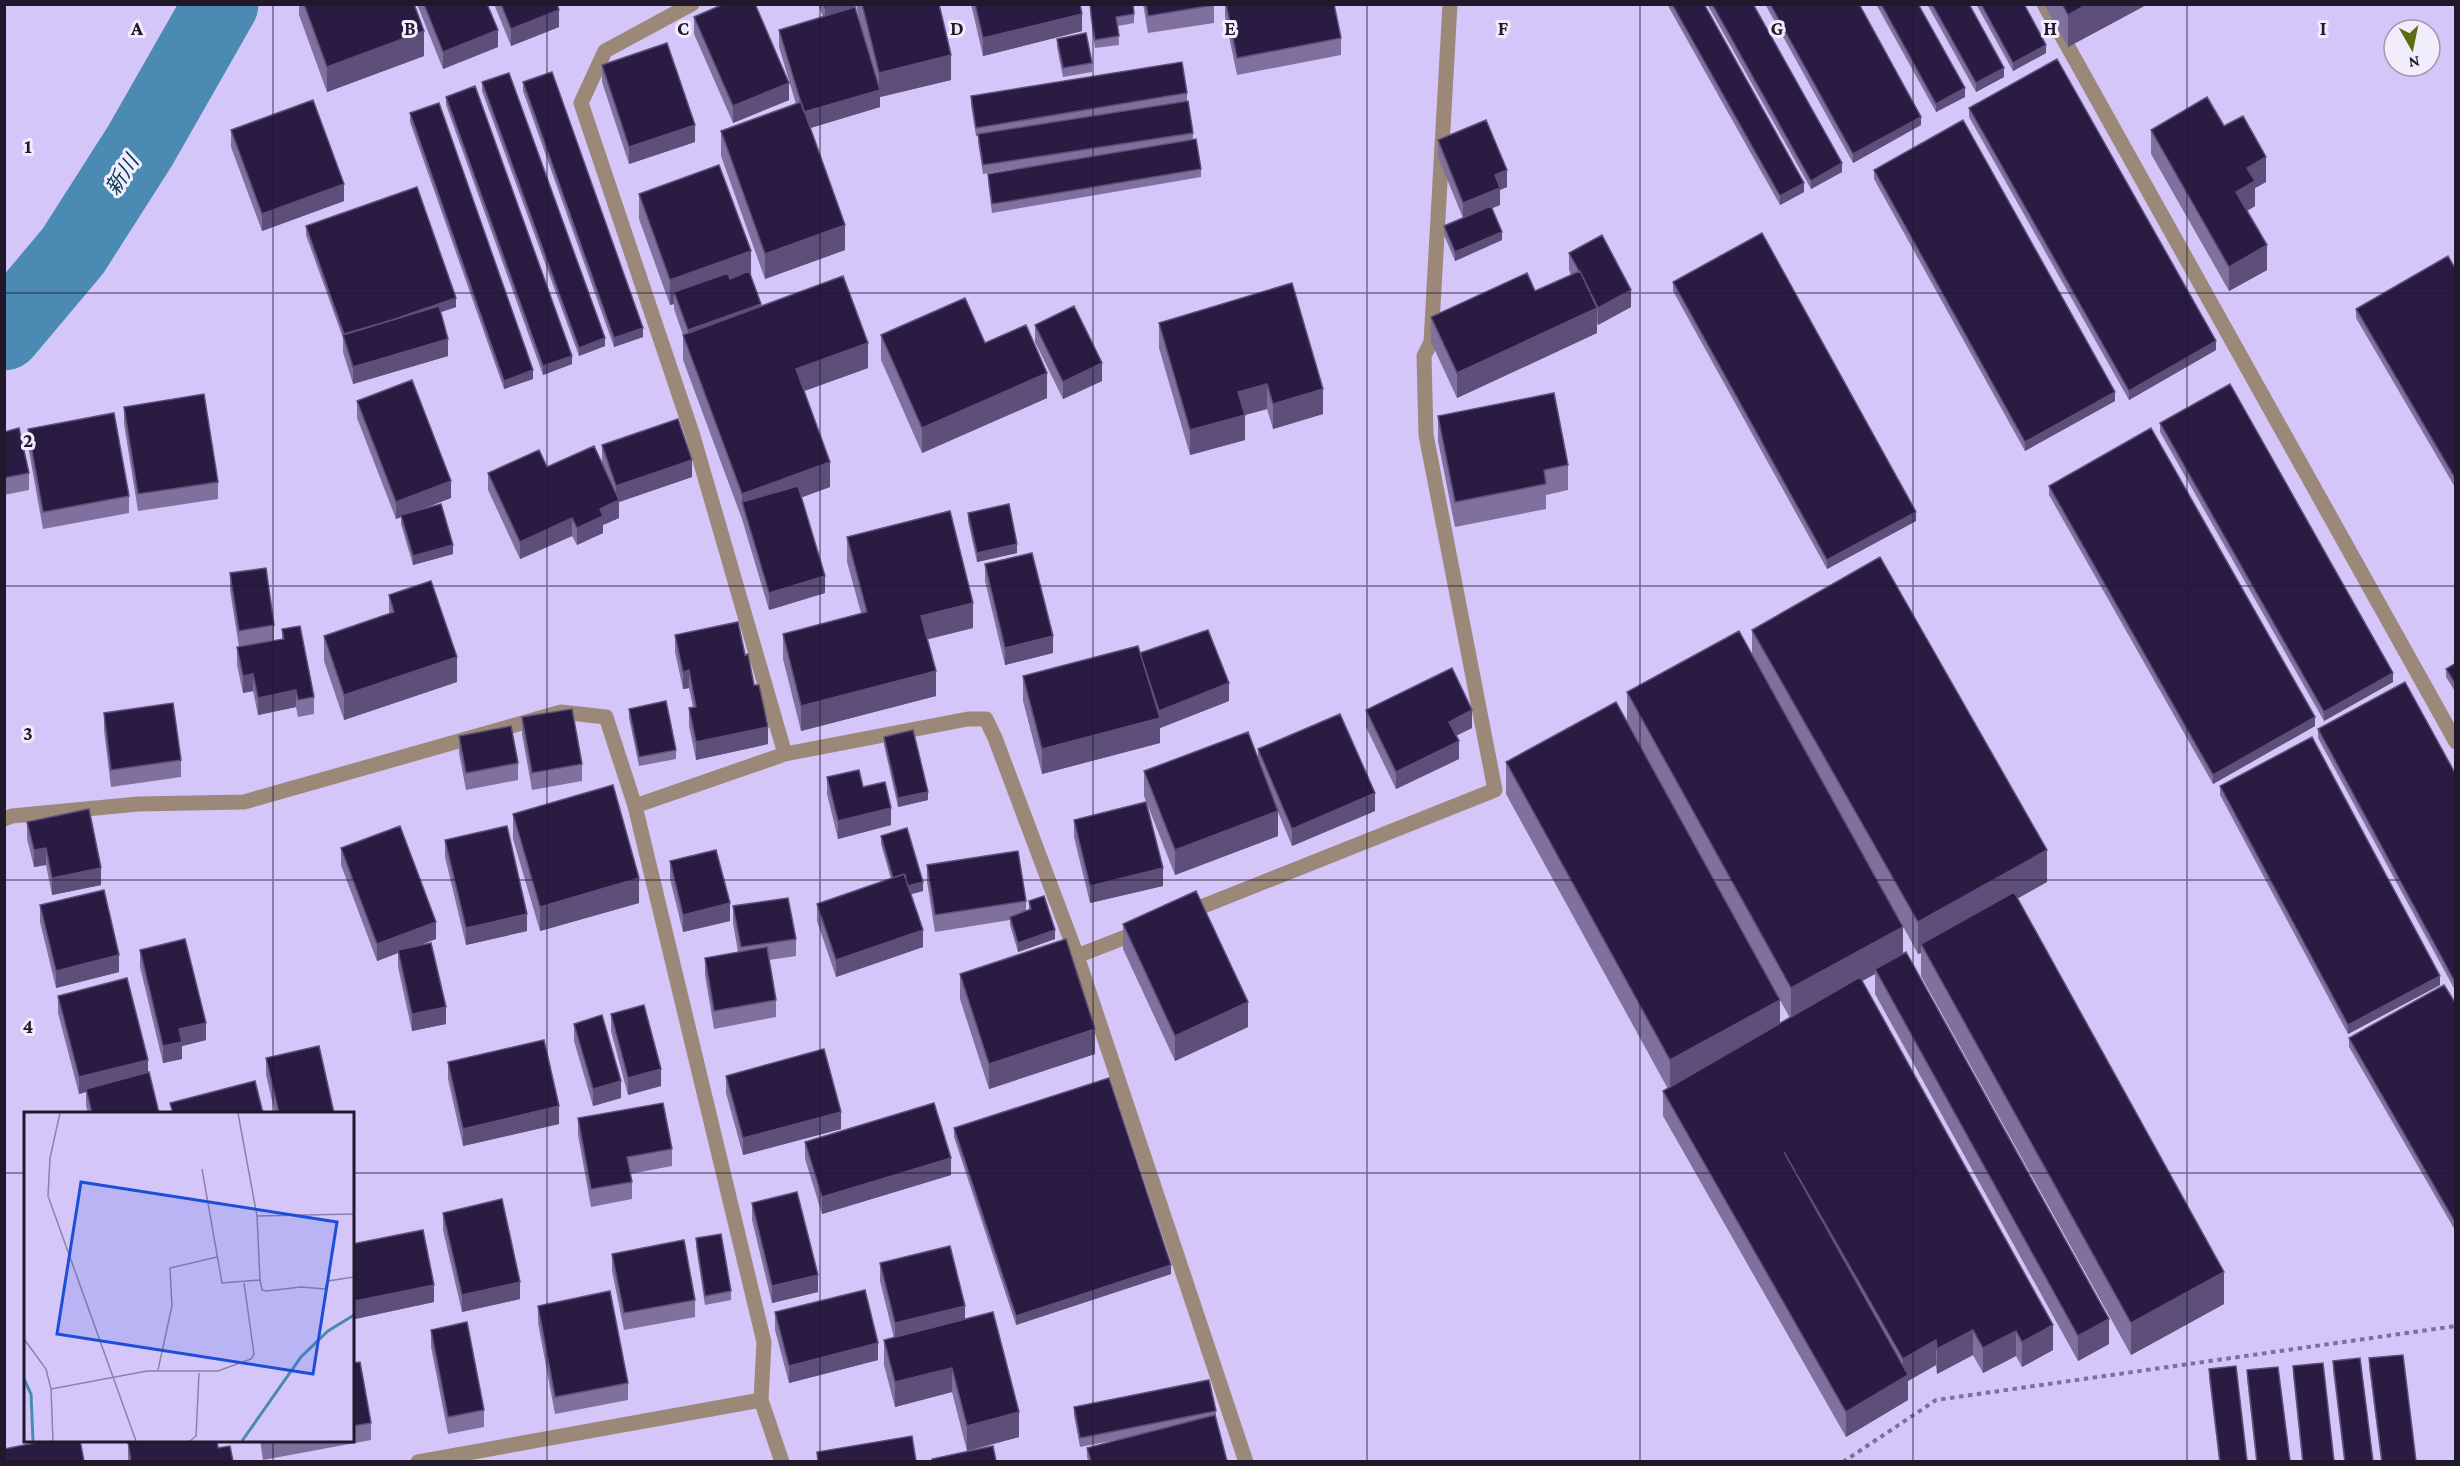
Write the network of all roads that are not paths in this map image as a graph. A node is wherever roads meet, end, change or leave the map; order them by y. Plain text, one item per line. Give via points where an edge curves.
1 (692, 4) edge
2 (1450, 4) edge
3 (2044, 4) edge
4 (2456, 742) edge
5 (785, 754) junction
6 (635, 806) junction
7 (4, 819) edge
8 (1176, 917) edge
9 (1154, 926) edge
10 (1077, 956) junction
11 (761, 1400) junction
12 (418, 1461) edge
13 (782, 1461) edge
14 (1246, 1461) edge

1 - 5 street via 605,51 581,103 693,436
2 - 8 street via 1431,342 1424,356 1426,435 1495,790
3 - 4 street
5 - 6 street
5 - 10 street via 968,719 986,719
6 - 7 street via 606,717 561,712 244,802 138,804
6 - 11 street via 764,1342
9 - 10 street
10 - 14 street
11 - 12 street
11 - 13 street

